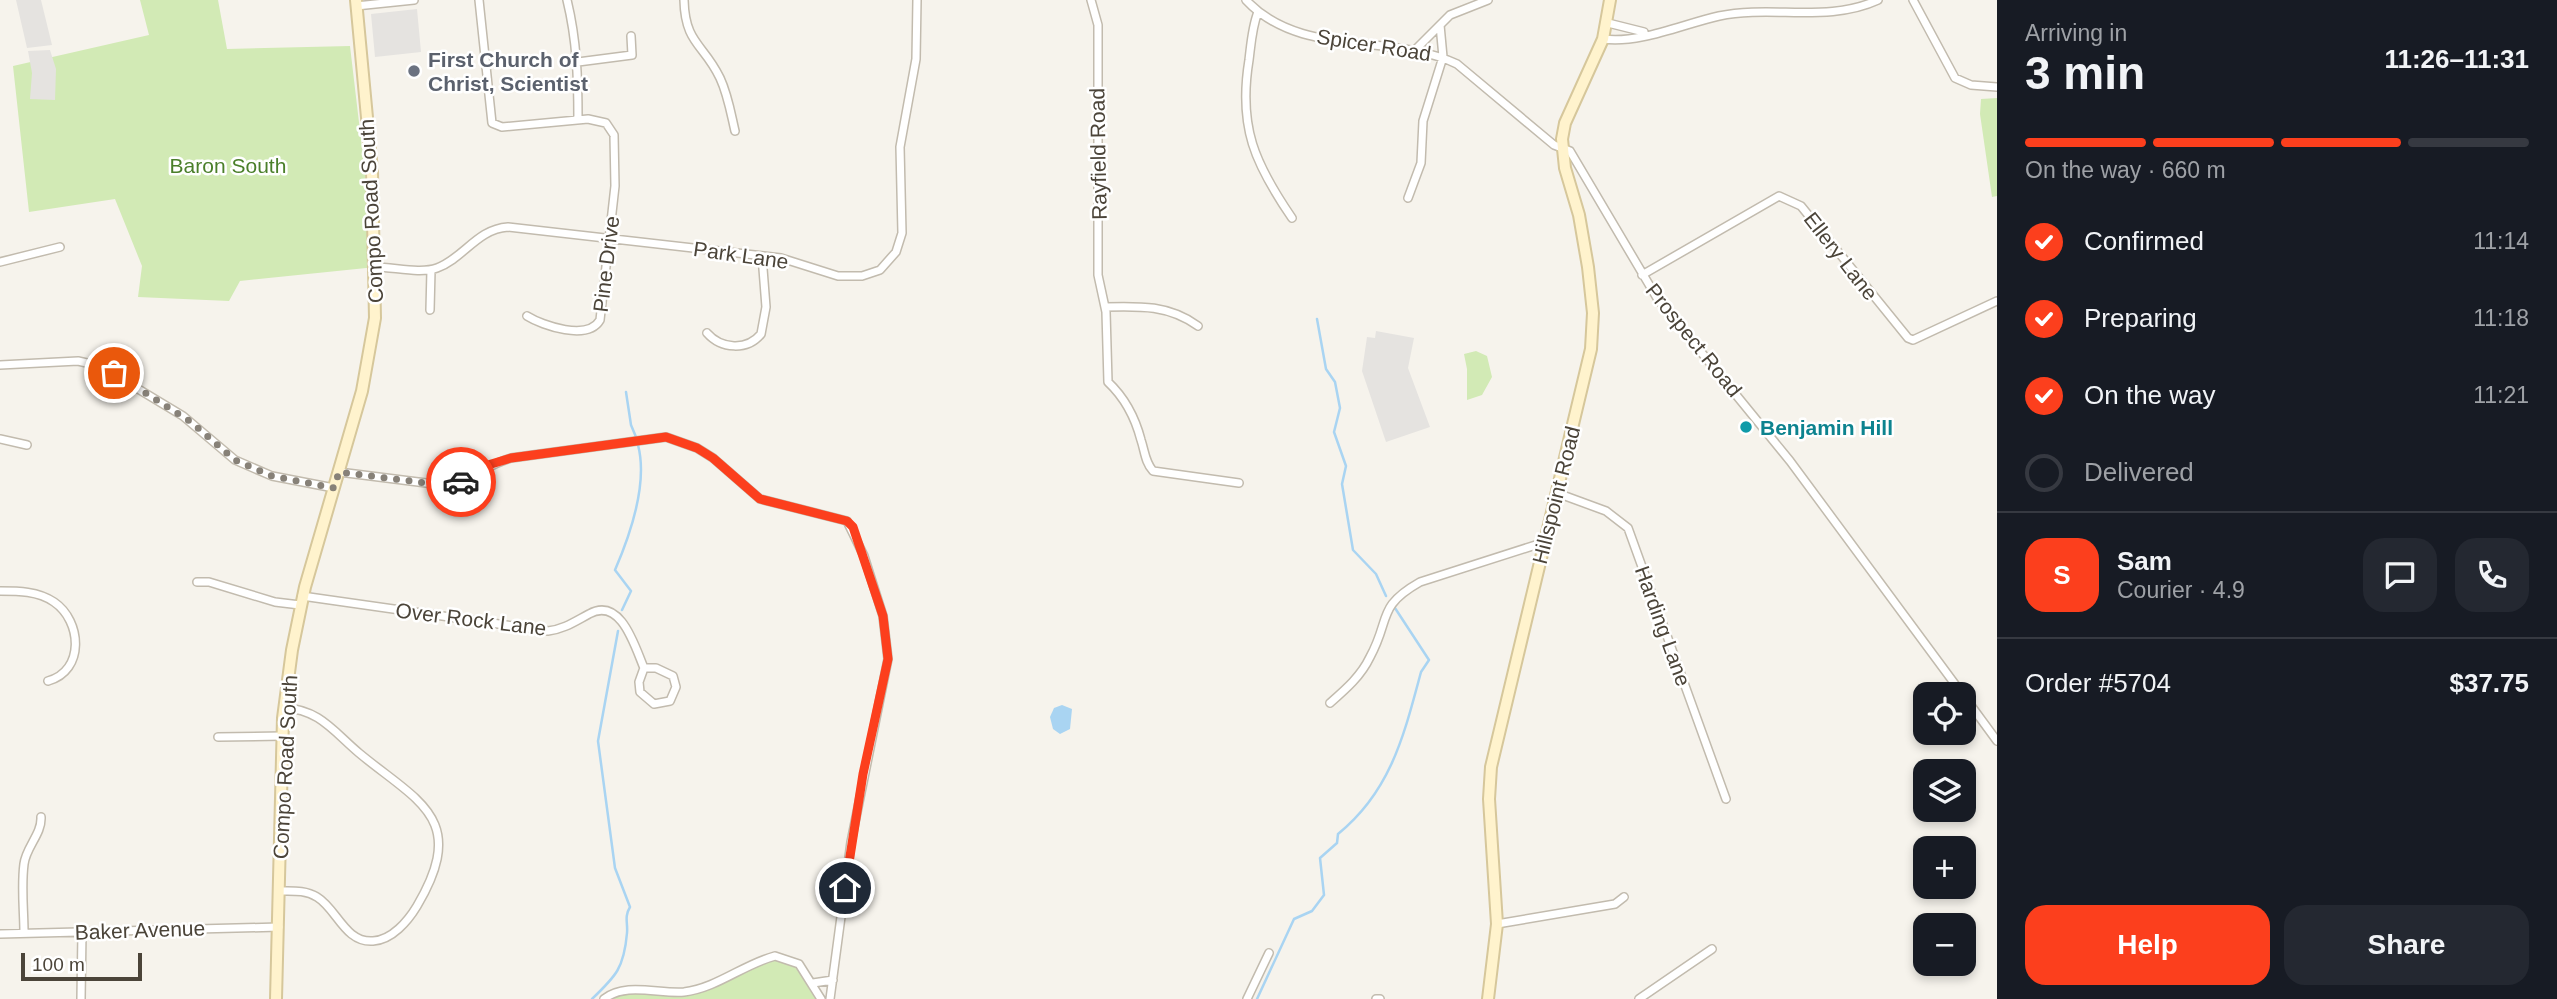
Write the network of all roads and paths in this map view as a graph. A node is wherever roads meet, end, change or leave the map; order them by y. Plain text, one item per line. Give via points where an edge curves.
1 (414, 0) edge
2 (479, 0) edge
3 (567, 0) edge
4 (684, 0) edge
5 (917, 0) edge
6 (1091, 0) edge
7 (1246, 0) edge
8 (1488, 0) edge
9 (1610, 0) edge
10 (1878, 0) edge
11 (1913, 0) edge
12 (356, 3) edge
13 (1258, 12) junction
14 (1608, 23) junction
15 (1440, 25) junction
16 (1648, 33) junction
17 (631, 36) dead end
18 (1603, 39) junction
19 (1415, 50) junction
20 (1443, 57) junction
21 (578, 62) junction
22 (1997, 87) edge
23 (578, 120) junction
24 (735, 131) dead end
25 (1563, 148) junction
26 (1408, 198) dead end
27 (1292, 218) dead end
28 (610, 238) junction
29 (60, 247) dead end
30 (762, 256) junction
31 (0, 262) edge
32 (376, 267) junction
33 (431, 270) junction
34 (1642, 275) junction
35 (1997, 301) edge
36 (1105, 307) junction
37 (430, 310) dead end
38 (527, 316) dead end
39 (1198, 327) dead end
40 (707, 333) dead end
41 (0, 365) edge
42 (0, 439) edge
43 (27, 445) dead end
44 (339, 472) junction
45 (1239, 483) dead end
46 (334, 488) junction
47 (1557, 493) junction
48 (1545, 542) junction
49 (197, 582) dead end
50 (0, 591) edge
51 (301, 601) junction
52 (644, 668) junction
53 (48, 681) dead end
54 (1953, 682) edge
55 (1330, 703) dead end
56 (284, 708) junction
57 (1976, 713) edge
58 (283, 736) junction
59 (218, 737) dead end
60 (1997, 741) edge
61 (1726, 799) dead end
62 (41, 817) dead end
63 (281, 891) junction
64 (1624, 897) dead end
65 (1497, 924) junction
66 (280, 927) junction
67 (82, 932) junction
68 (24, 933) junction
69 (0, 934) edge
70 (1712, 949) dead end
71 (1269, 953) dead end
72 (833, 980) junction
73 (813, 983) junction
74 (81, 999) edge
75 (276, 999) edge
76 (604, 999) edge
77 (821, 999) edge
78 (830, 999) edge
79 (1247, 999) edge
80 (1488, 999) edge
81 (1639, 999) edge

1 - 12 street
2 - 23 street via 492,123 502,127
3 - 21 street
4 - 24 street via 685,23 720,79
5 - 30 street, Park Lane via 916,59 900,147 903,227 896,252 877,272 848,277
6 - 36 street, Rayfield Road via 1098,25 1098,275
7 - 13 street, Spicer Road
8 - 15 street via 1450,15
9 - 14 street, Hillspoint Road
10 - 16 street via 1833,12 1721,16
11 - 22 street via 1955,78
12 - 32 street, Compo Road South
13 - 19 street, Spicer Road via 1324,39
13 - 27 street via 1245,83 1248,135 1259,164
14 - 16 street
14 - 18 street, Hillspoint Road
15 - 19 street
15 - 20 street
16 - 18 street
17 - 21 street via 632,55
18 - 25 street, Hillspoint Road via 1565,123
19 - 20 street, Spicer Road
20 - 25 street, Spicer Road
20 - 26 street via 1423,121 1421,163
21 - 23 street
23 - 28 street, Pine Drive via 600,121 611,127 615,170
25 - 34 street, Prospect Road via 1570,151
25 - 47 street, Hillspoint Road via 1582,229 1594,323
28 - 30 street, Park Lane
28 - 33 street, Park Lane via 500,227
28 - 38 street, Pine Drive via 597,326 585,331 542,326
29 - 31 street
30 - 40 street via 766,307 761,334 747,345 736,346
32 - 33 street
32 - 44 street, Compo Road South via 371,351
33 - 37 street
34 - 35 street, Ellery Lane via 1779,196 1801,206 1908,338 1913,340
34 - 54 street, Prospect Road via 1790,461
36 - 39 street via 1166,310
36 - 45 street, Rayfield Road via 1108,382 1135,421 1147,464 1153,471 1173,476
41 - 46 street via 78,361 100,366 183,416 235,460 272,476
42 - 43 street
44 - 46 street, Compo Road South
44 - 72 street via 457,484 488,465 511,458 666,437 713,458 760,499 847,521 853,527 883,616 888,659 850,842
46 - 51 street, Compo Road South
47 - 48 street, Hillspoint Road
47 - 61 street, Harding Lane via 1606,511 1628,528
48 - 55 street via 1402,592 1384,616 1366,663
48 - 65 street, Hillspoint Road via 1490,775
49 - 51 street via 275,603
50 - 53 street via 38,594 65,612 76,645 75,660 67,671
51 - 52 street, Over Rock Lane via 548,631 566,628 602,610 623,623
51 - 56 street, Compo Road South
52 - 52 street, Over Rock Lane via 673,676 677,687 670,701 660,705 640,692
56 - 58 street, Compo Road South
56 - 63 street via 308,712 327,722 360,754 414,794 431,816 437,842 426,890 402,925 379,940 365,941 352,934 316,896
57 - 60 street, Prospect Road
58 - 59 street
58 - 63 street, Compo Road South
62 - 68 street via 42,825 24,865
63 - 66 street, Compo Road South
64 - 65 street via 1615,904
65 - 80 street, Hillspoint Road
66 - 67 street, Baker Avenue
66 - 75 street, Compo Road South
67 - 68 street, Baker Avenue
67 - 74 street
68 - 69 street, Baker Avenue
70 - 81 street
71 - 79 street
72 - 73 street
72 - 78 street
73 - 76 street via 799,964 775,956 699,989 621,990
73 - 77 street

